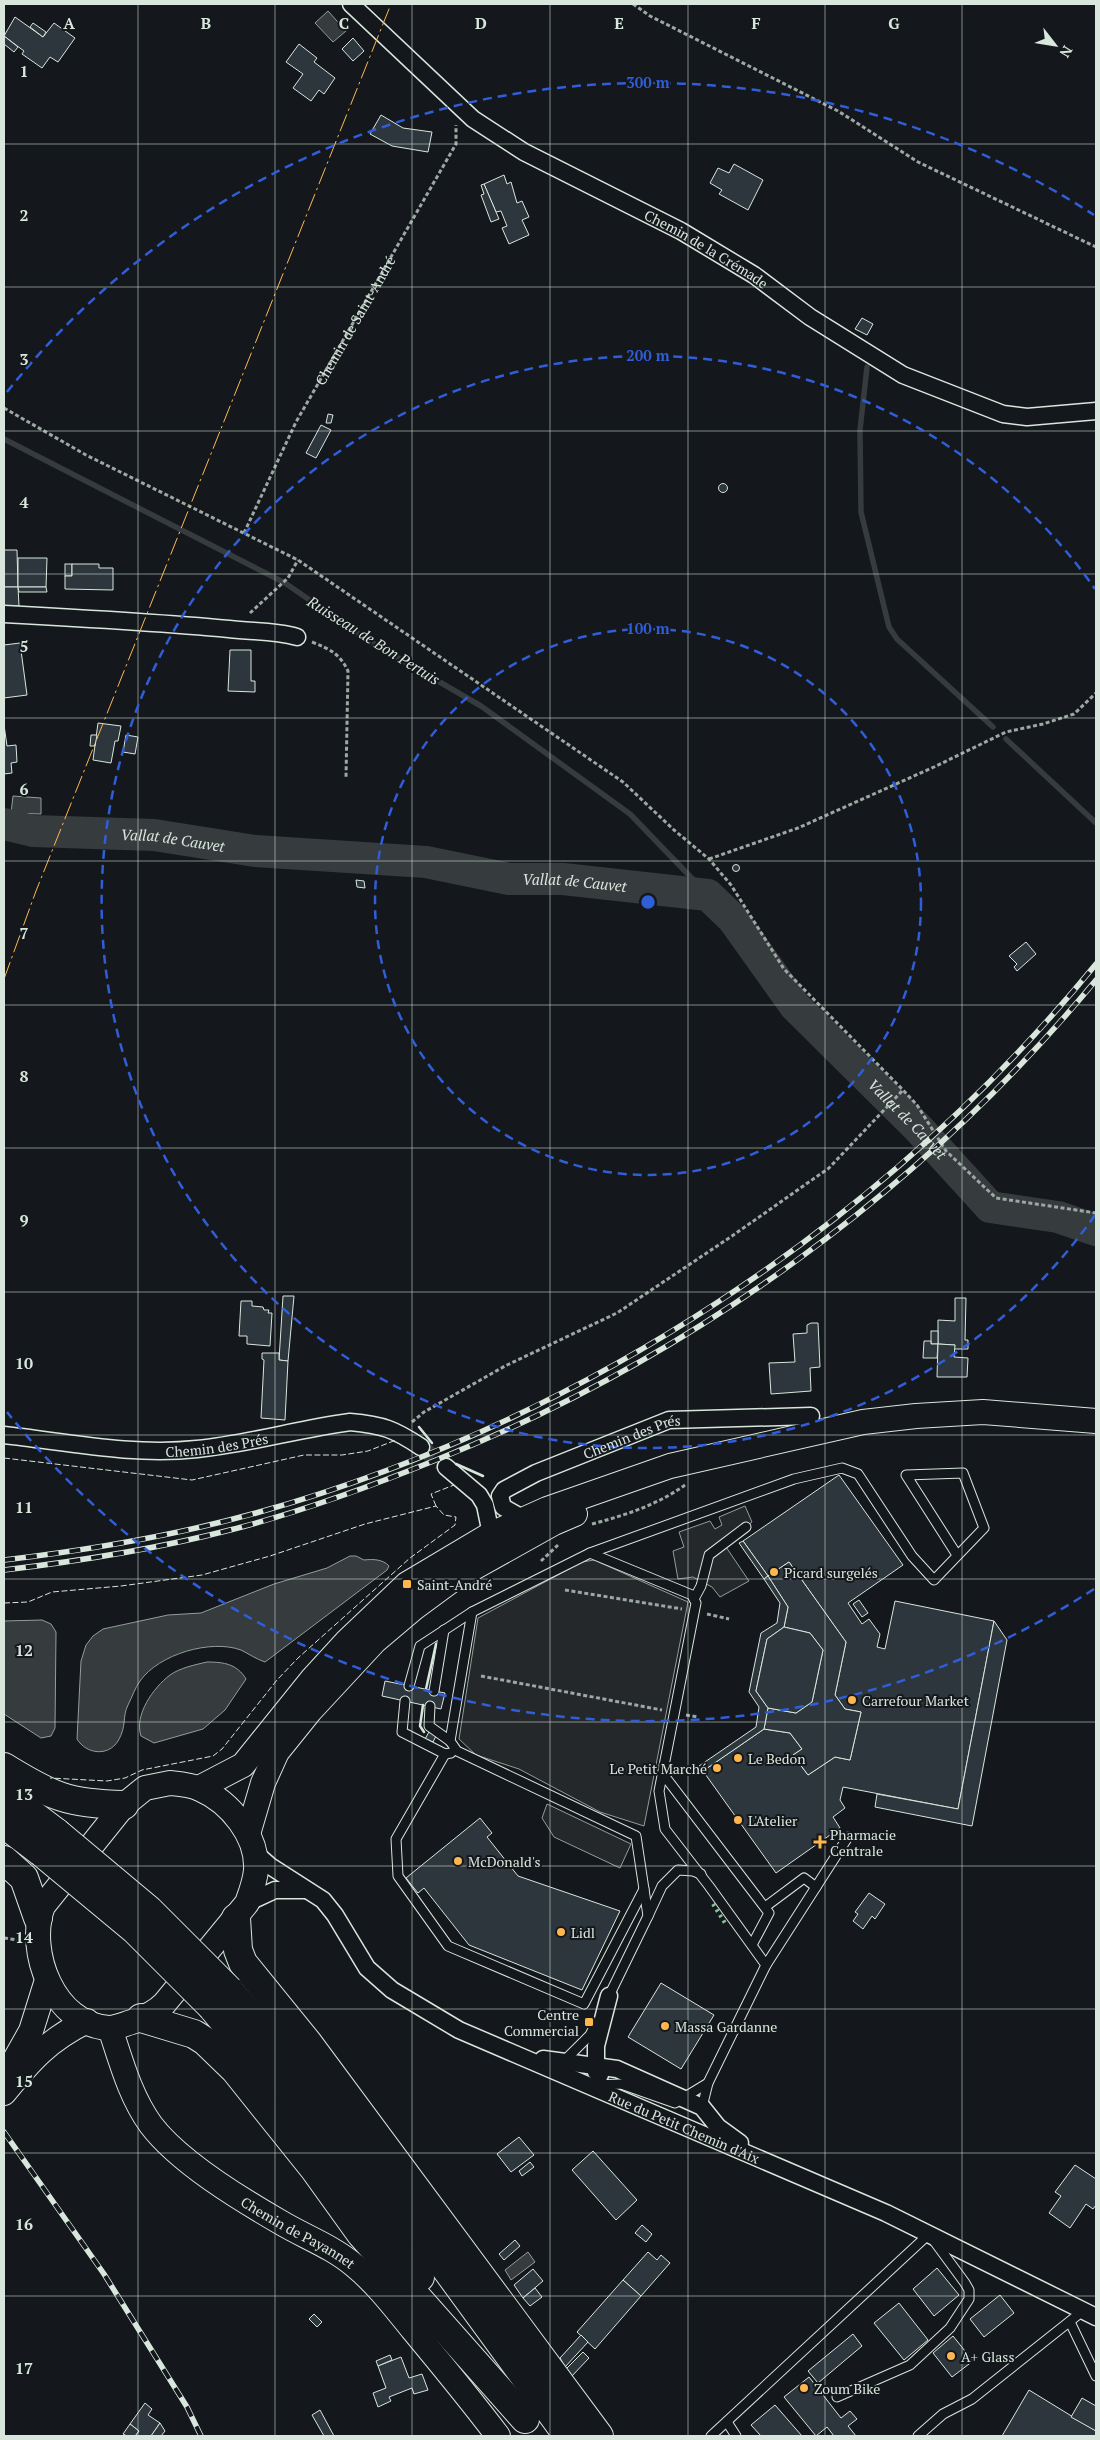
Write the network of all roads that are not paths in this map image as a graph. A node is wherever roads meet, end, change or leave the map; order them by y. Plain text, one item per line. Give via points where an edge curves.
1 (351, 4) edge
2 (1096, 411) edge
3 (4, 614) edge
4 (298, 637) road end
5 (811, 1416) dead end
6 (1096, 1421) edge
7 (4, 1435) edge
8 (788, 1439) junction
9 (421, 1447) tunnel mouth
10 (446, 1467) tunnel mouth
11 (524, 1519) junction
12 (746, 1527) dead end
13 (491, 1534) junction
14 (590, 1553) junction
15 (957, 1555) junction
16 (694, 1599) junction
17 (472, 1612) junction
18 (444, 1630) junction
19 (409, 1686) dead end
20 (434, 1691) dead end
21 (405, 1701) dead end
22 (430, 1706) dead end
23 (450, 1741) junction
24 (457, 1751) junction
25 (445, 1754) junction
26 (4, 1767) edge
27 (663, 1774) junction
28 (199, 1788) junction
29 (4, 1793) edge
30 (124, 1805) junction
31 (4, 1824) edge
32 (848, 1837) dead end
33 (49, 1842) junction
34 (251, 1843) junction
35 (4, 1860) edge
36 (701, 1874) junction
37 (816, 1887) junction
38 (644, 1889) junction
39 (311, 1890) junction
40 (765, 1907) junction
41 (241, 1911) junction
42 (648, 1916) junction
43 (38, 1918) junction
44 (752, 1945) junction
45 (766, 1965) junction
46 (47, 1980) junction
47 (609, 1996) junction
48 (220, 1998) junction
49 (141, 2018) junction
50 (86, 2021) junction
51 (110, 2028) junction
52 (522, 2057) junction
53 (563, 2062) junction
54 (596, 2067) junction
55 (4, 2079) edge
56 (708, 2083) junction
57 (609, 2084) junction
58 (590, 2086) junction
59 (4, 2094) edge
60 (682, 2098) junction
61 (638, 2107) junction
62 (702, 2107) junction
63 (762, 2160) junction
64 (929, 2234) junction
65 (1090, 2314) edge
66 (1070, 2322) junction
67 (1096, 2376) edge
68 (837, 2397) dead end
69 (727, 2422) junction
70 (531, 2428) edge
71 (498, 2436) edge
72 (568, 2436) edge
73 (599, 2436) edge
74 (711, 2436) edge
75 (736, 2436) edge
76 (918, 2436) edge

1 - 2 street, Chemin de la Crémade via 473,119 524,152 681,231 754,275 810,317 903,375 1003,414 1027,417
3 - 4 street via 159,622 278,632
5 - 11 street, Chemin des Prés via 670,1420 536,1473 504,1490 500,1496 503,1507
6 - 8 main road via 983,1412 863,1422
7 - 9 street, Chemin des Prés via 156,1451 205,1448 350,1422 393,1429
8 - 11 main road via 670,1466
8 - 34 main road via 554,1523 437,1591 375,1641 310,1711 278,1752 270,1767
10 - 13 street via 479,1494 485,1505
11 - 13 main road
12 - 16 lane via 708,1555 702,1586
13 - 28 main road via 407,1584 340,1649 243,1764
14 - 15 lane via 794,1479 842,1468 858,1474 912,1556 934,1580
14 - 16 lane via 692,1595
14 - 17 lane
15 - 15 lane via 941,1531 906,1475 962,1473 984,1528
16 - 27 lane
17 - 18 lane
17 - 23 lane
18 - 19 lane via 420,1646
18 - 20 lane
21 - 25 lane via 402,1732
22 - 23 lane via 429,1726
23 - 24 lane
24 - 25 lane
24 - 38 lane via 636,1836
25 - 38 lane via 396,1839 398,1876 448,1946 584,2004
26 - 30 highway via 64,1800 91,1805
27 - 36 lane via 659,1791 665,1829
27 - 40 lane
28 - 30 main road via 170,1782 156,1785 145,1788
28 - 34 main road via 225,1804
29 - 33 highway
30 - 43 main road via 43,1906
31 - 33 highway
32 - 37 lane
33 - 48 highway, bridge via 149,1910
34 - 39 street, Rue du Petit Chemin d'Aix via 270,1866
34 - 41 main road via 256,1868 254,1883
35 - 43 highway via 24,1878
36 - 42 lane via 678,1870 662,1886
36 - 44 lane
37 - 40 lane via 804,1878
37 - 45 lane
38 - 42 lane
39 - 41 street via 275,1890
39 - 52 street, Rue du Petit Chemin d'Aix via 335,1915 367,1968 392,1990 459,2030
40 - 44 lane via 769,1913
41 - 49 main road via 164,2004 156,2012
41 - 73 highway via 238,1950 242,1963 308,2042
42 - 47 lane
43 - 46 main road via 39,1950
44 - 45 lane
45 - 56 lane
46 - 50 main road via 64,2004
46 - 55 main road via 31,2030
47 - 53 lane via 590,2036
47 - 54 street via 596,2046
48 - 70 highway via 301,2115
48 - 72 highway via 334,2117
49 - 51 main road
49 - 70 highway via 194,2034 235,2070 315,2170 361,2234
50 - 51 main road
50 - 59 main road via 38,2052
51 - 71 main road, Chemin de Payannet via 135,2097 157,2132 195,2166 231,2191 281,2223 341,2255 366,2275
52 - 53 street
52 - 58 street, Rue du Petit Chemin d'Aix
53 - 54 street
54 - 57 street via 596,2072
54 - 60 street via 617,2069
56 - 60 lane
56 - 62 lane
57 - 58 lane
57 - 60 lane via 620,2084 674,2103
57 - 61 street
58 - 61 street, Rue du Petit Chemin d'Aix
60 - 62 street
61 - 63 street, Rue du Petit Chemin d'Aix
62 - 63 street via 718,2127
63 - 64 street, Rue du Petit Chemin d'Aix
64 - 65 street, Rue du Petit Chemin d'Aix
64 - 68 lane via 965,2283 969,2299 950,2328 910,2365
64 - 69 lane
65 - 66 lane
66 - 67 lane
66 - 76 lane via 972,2399 943,2414
69 - 74 lane
69 - 75 lane

